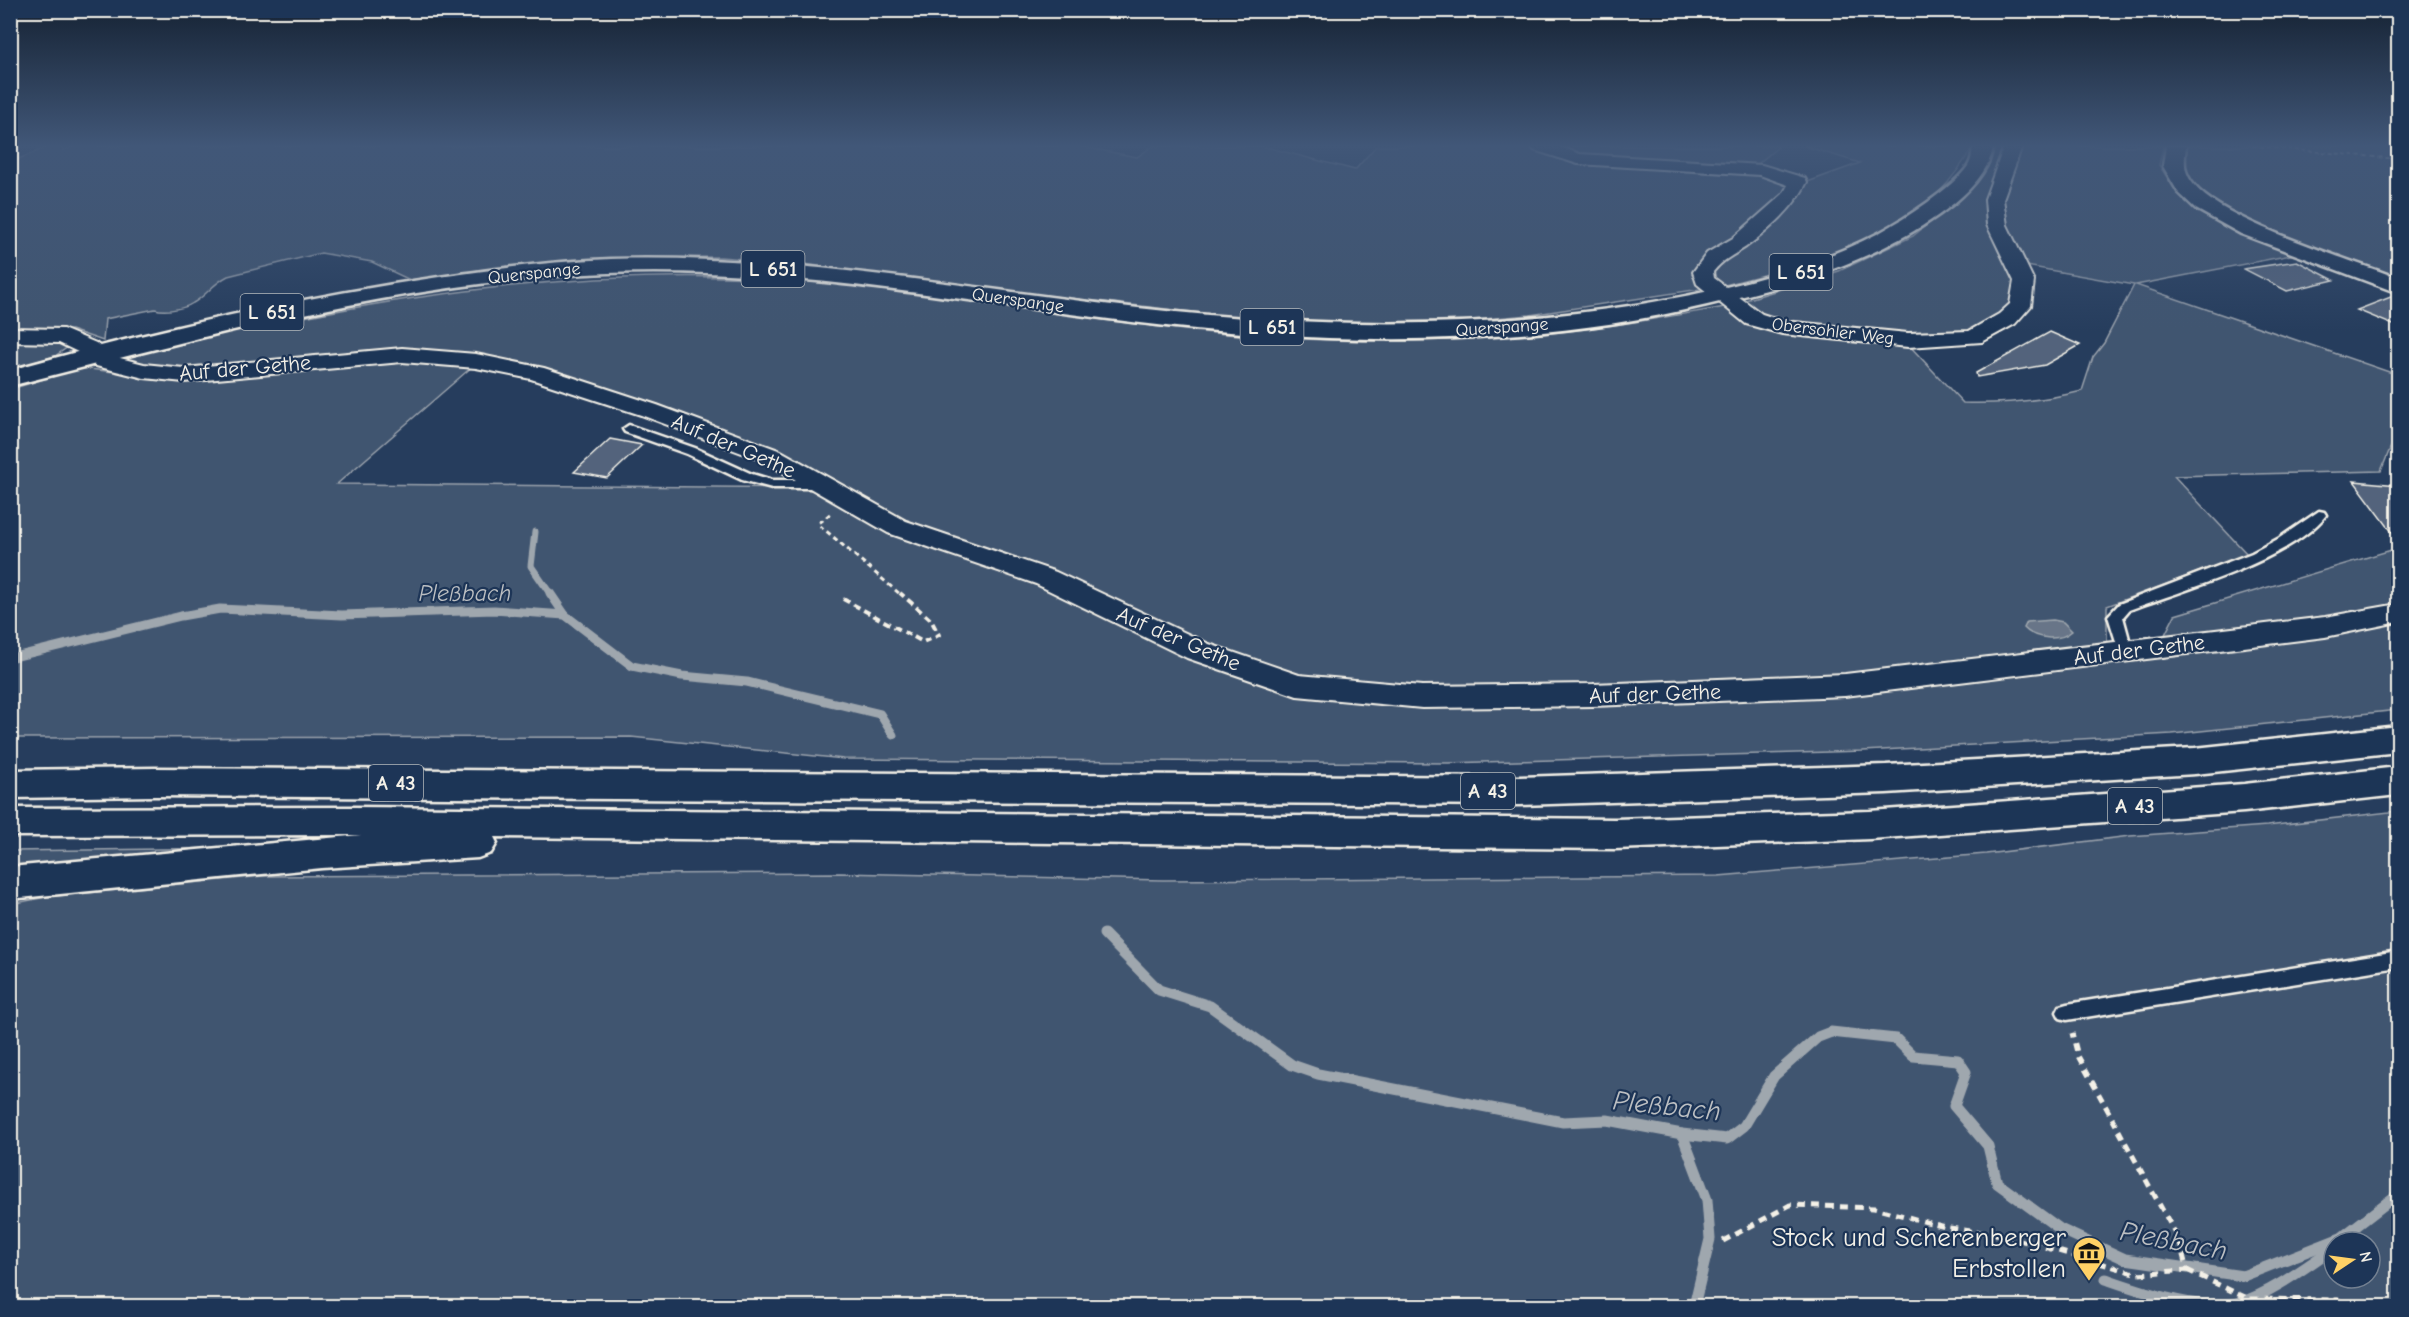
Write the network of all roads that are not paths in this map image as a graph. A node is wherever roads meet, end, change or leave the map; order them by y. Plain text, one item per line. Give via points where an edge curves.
1 (1779, 207) edge
2 (1934, 207) edge
3 (1995, 207) edge
4 (2208, 207) edge
5 (2398, 286) edge
6 (1722, 295) junction
7 (10, 335) edge
8 (96, 354) junction
9 (10, 378) edge
10 (629, 429) dead end
11 (820, 484) junction
12 (2319, 515) dead end
13 (2398, 613) edge
14 (2125, 650) junction
15 (2398, 739) edge
16 (2398, 781) edge
17 (10, 784) edge
18 (10, 822) edge
19 (724, 826) junction
20 (10, 883) edge
21 (2398, 959) edge
22 (2067, 1012) road end

1 - 6 street, Obersohler Weg via 1740,242 1714,257 1702,272 1704,280
2 - 6 main road, Querspange / L 651 via 1878,243 1815,268
3 - 6 street, Obersohler Weg via 1997,225 2024,281 2020,306 2007,319 1974,337 1908,340 1782,327 1754,319
4 - 5 main road via 2249,229
6 - 8 main road, Querspange / L 651 via 1644,310 1461,331 1304,330 1141,316 797,271 695,265 599,267 352,296
7 - 8 street, Auf der Gethe via 63,336
8 - 9 main road, Querspange / L 651
8 - 11 street, Auf der Gethe via 104,362 184,375 402,355 476,361 536,373 649,410 772,456
10 - 11 lane via 747,477 772,484
11 - 14 street, Auf der Gethe via 897,527 1046,578 1197,651 1297,685 1422,697 1821,686
12 - 14 lane via 2292,538 2261,553 2124,607 2115,616
13 - 14 street, Auf der Gethe via 2325,627
15 - 17 main road, A 43 via 2172,762 1886,779 1520,791
16 - 19 main road, A 43 via 2244,798 1870,825 1615,834
18 - 19 main road, A 43
19 - 20 main road via 322,853
21 - 22 lane

